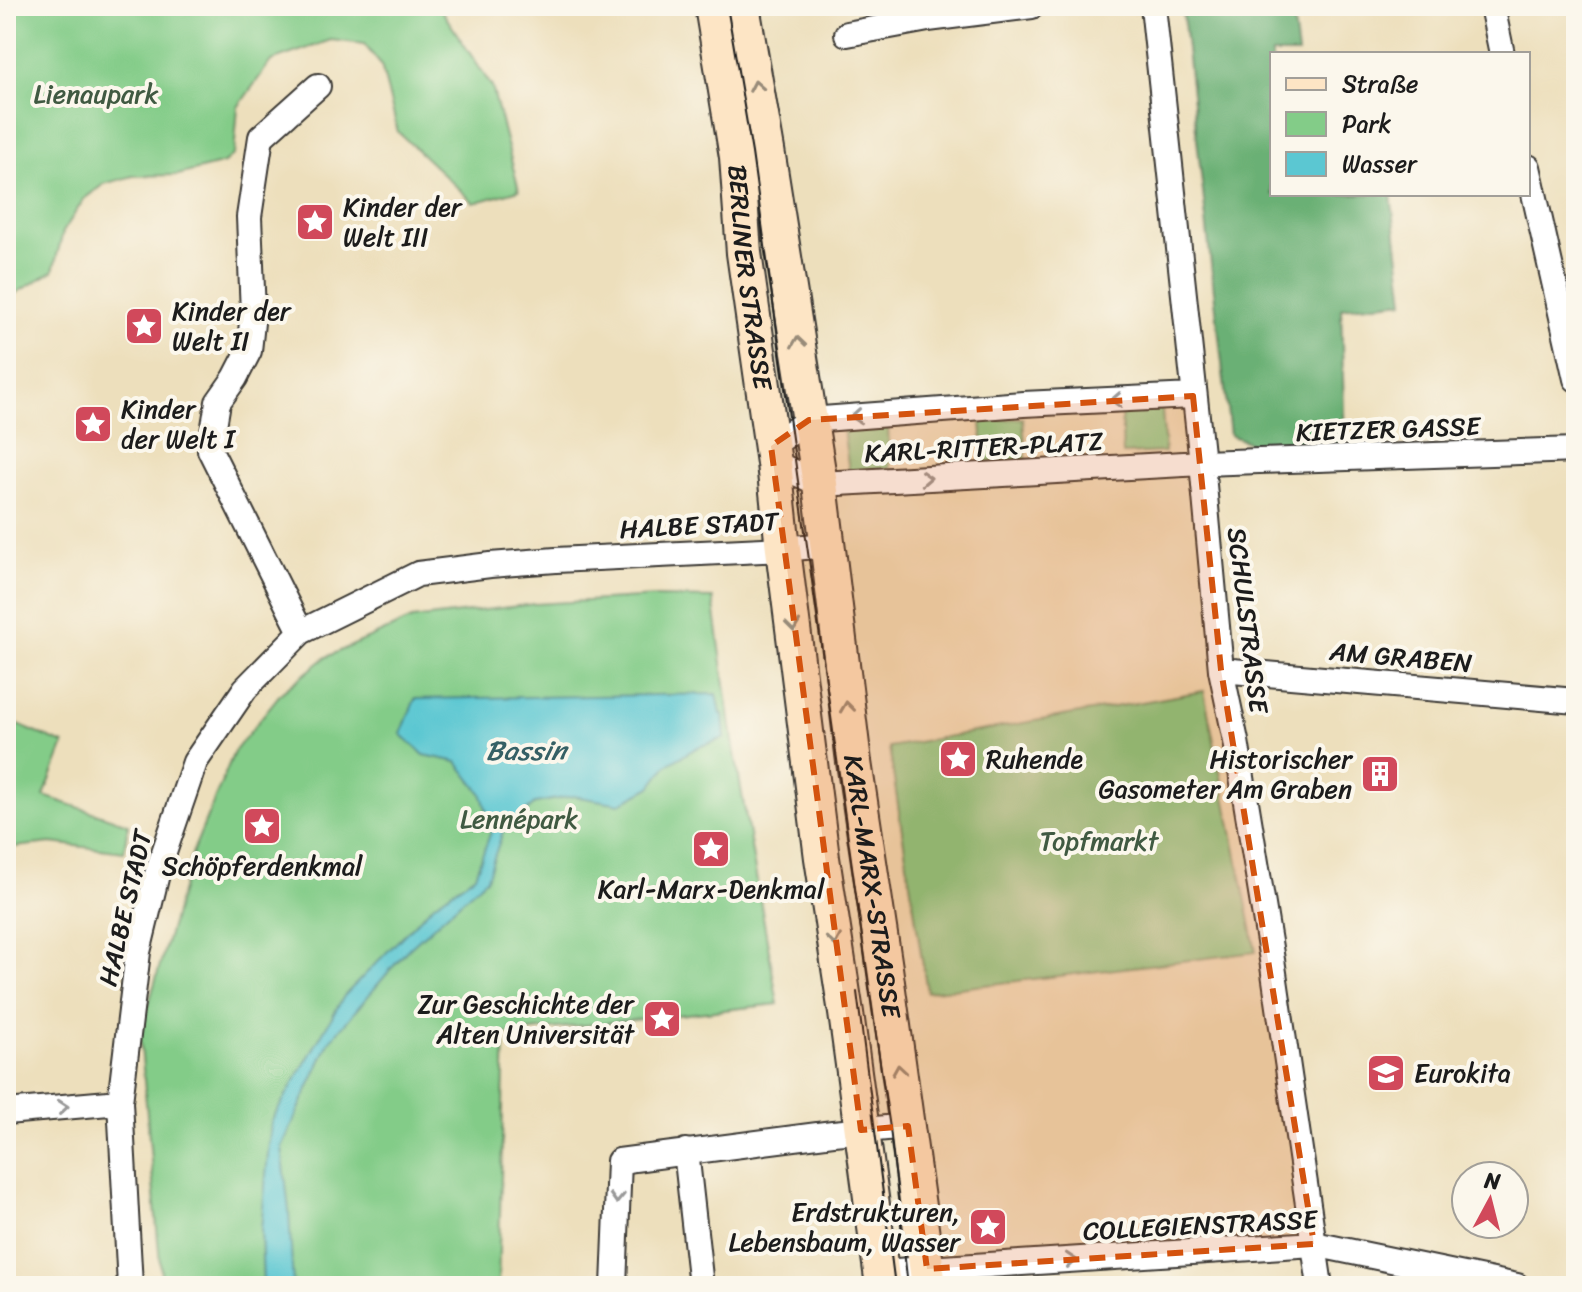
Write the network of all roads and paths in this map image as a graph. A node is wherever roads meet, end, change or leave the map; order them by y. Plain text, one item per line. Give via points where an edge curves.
1 (712, 6) edge
2 (742, 6) edge
3 (1032, 6) edge
4 (1153, 6) edge
5 (1492, 6) edge
6 (847, 34) dead end
7 (1502, 52) edge
8 (318, 86) dead end
9 (1530, 176) edge
10 (1576, 379) edge
11 (1193, 396) junction
12 (809, 420) junction
13 (1576, 450) edge
14 (773, 455) junction
15 (1202, 463) junction
16 (820, 484) junction
17 (826, 545) junction
18 (783, 549) junction
19 (301, 632) junction
20 (1221, 670) junction
21 (1576, 701) edge
22 (120, 1102) junction
23 (6, 1112) edge
24 (908, 1126) junction
25 (861, 1130) junction
26 (686, 1151) junction
27 (1314, 1244) junction
28 (928, 1278) edge
29 (882, 1279) edge
30 (130, 1286) edge
31 (614, 1286) edge
32 (701, 1286) edge
33 (1320, 1286) edge
34 (1517, 1286) edge

1 - 14 street, BERLINER STRASSE via 737,157 744,253
12 -> 2 street, BERLINER STRASSE
3 - 6 street
4 - 11 street, SCHULSTRASSE
5 - 7 street
8 - 19 street via 261,137 249,217 249,351 218,402 210,450
9 - 10 street
11 -> 12 street, KARL-RITTER-PLATZ
11 - 15 street, SCHULSTRASSE
12 - 14 street
12 - 16 street, BERLINER STRASSE
13 - 15 street, KIETZER GASSE
14 - 16 street, KARL-RITTER-PLATZ
14 - 18 street, BERLINER STRASSE
16 -> 15 street, KARL-RITTER-PLATZ
15 - 20 street, SCHULSTRASSE
16 - 17 street, KARL-MARX-STRASSE
17 - 18 street, HALBE STADT
24 -> 17 street, KARL-MARX-STRASSE
18 - 19 street, HALBE STADT via 556,560 418,574
18 -> 25 street, KARL-MARX-STRASSE
19 - 22 street, HALBE STADT via 245,689 195,762 158,870 138,952
20 - 21 street, AM GRABEN
20 - 27 street, SCHULSTRASSE
23 -> 22 street
22 - 30 street, HALBE STADT
24 - 25 street
24 - 28 street, KARL-MARX-STRASSE
25 - 26 street
25 - 29 street, KARL-MARX-STRASSE
26 -> 31 street via 619,1161
26 - 32 street
28 -> 27 street, COLLEGIENSTRASSE
27 - 33 street, SCHULSTRASSE
27 - 34 street, COLLEGIENSTRASSE
28 - 29 street, COLLEGIENSTRASSE

